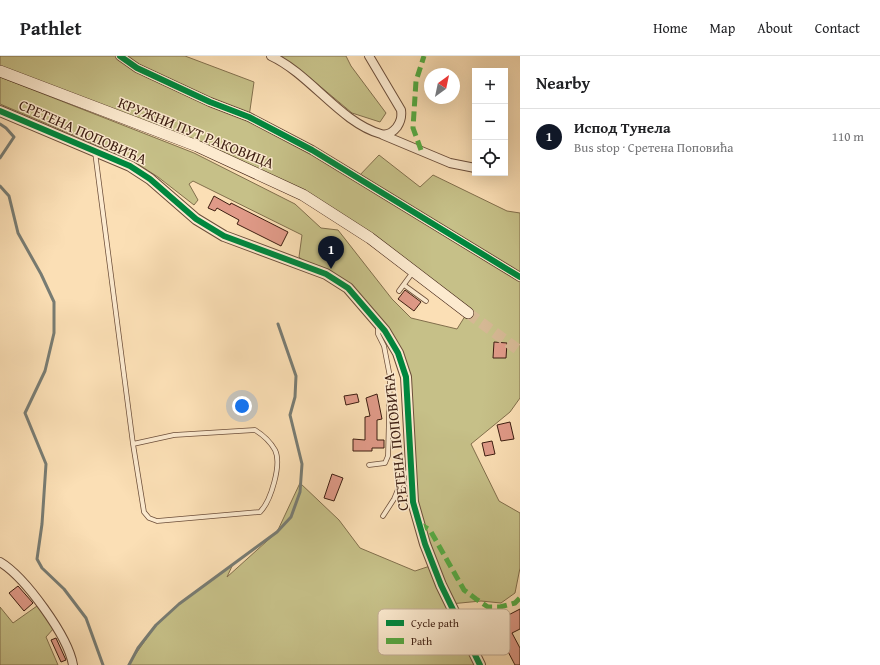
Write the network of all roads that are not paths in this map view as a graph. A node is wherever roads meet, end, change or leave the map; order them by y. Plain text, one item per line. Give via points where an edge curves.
1 (120, 56) edge
2 (271, 56) edge
3 (369, 56) edge
4 (0, 71) edge
5 (0, 111) edge
6 (382, 134) junction
7 (95, 152) junction
8 (472, 168) edge
9 (413, 272) junction
10 (520, 277) edge
11 (404, 285) junction
12 (400, 291) dead end
13 (426, 301) dead end
14 (468, 313) tunnel mouth
15 (378, 324) junction
16 (133, 444) junction
17 (370, 465) dead end
18 (410, 470) junction
19 (383, 516) dead end
20 (0, 562) edge
21 (453, 609) edge
22 (475, 655) edge
23 (73, 665) edge
24 (480, 665) edge

1 - 10 street via 138,68 210,102 249,117 312,150
2 - 6 street via 281,60 349,117
3 - 6 street via 397,101 402,116 390,134
4 - 9 main road, КРУЖНИ ПУТ РАКОВИЦА via 197,146 303,195 342,219
5 - 7 street, СРЕТЕНА ПОПОВИЋА
6 - 8 street via 450,164
7 - 15 street, СРЕТЕНА ПОПОВИЋА via 137,170 196,219 224,236 336,279 348,288
7 - 16 lane
9 - 11 lane
9 - 14 main road, КРУЖНИ ПУТ РАКОВИЦА
11 - 12 lane
11 - 13 lane
15 - 17 lane via 378,334 384,346 390,377 388,456 385,463
15 - 18 street, СРЕТЕНА ПОПОВИЋА via 398,353 406,377
16 - 16 lane via 144,512 148,518 157,521 260,512 265,507 275,480 278,461 275,450 265,436 255,430 174,434
18 - 19 lane via 404,475 394,499
18 - 21 street, СРЕТЕНА ПОПОВИЋА via 413,502 419,524
20 - 23 street via 23,582 50,618 63,637
22 - 24 street, СРЕТЕНА ПОПОВИЋА

